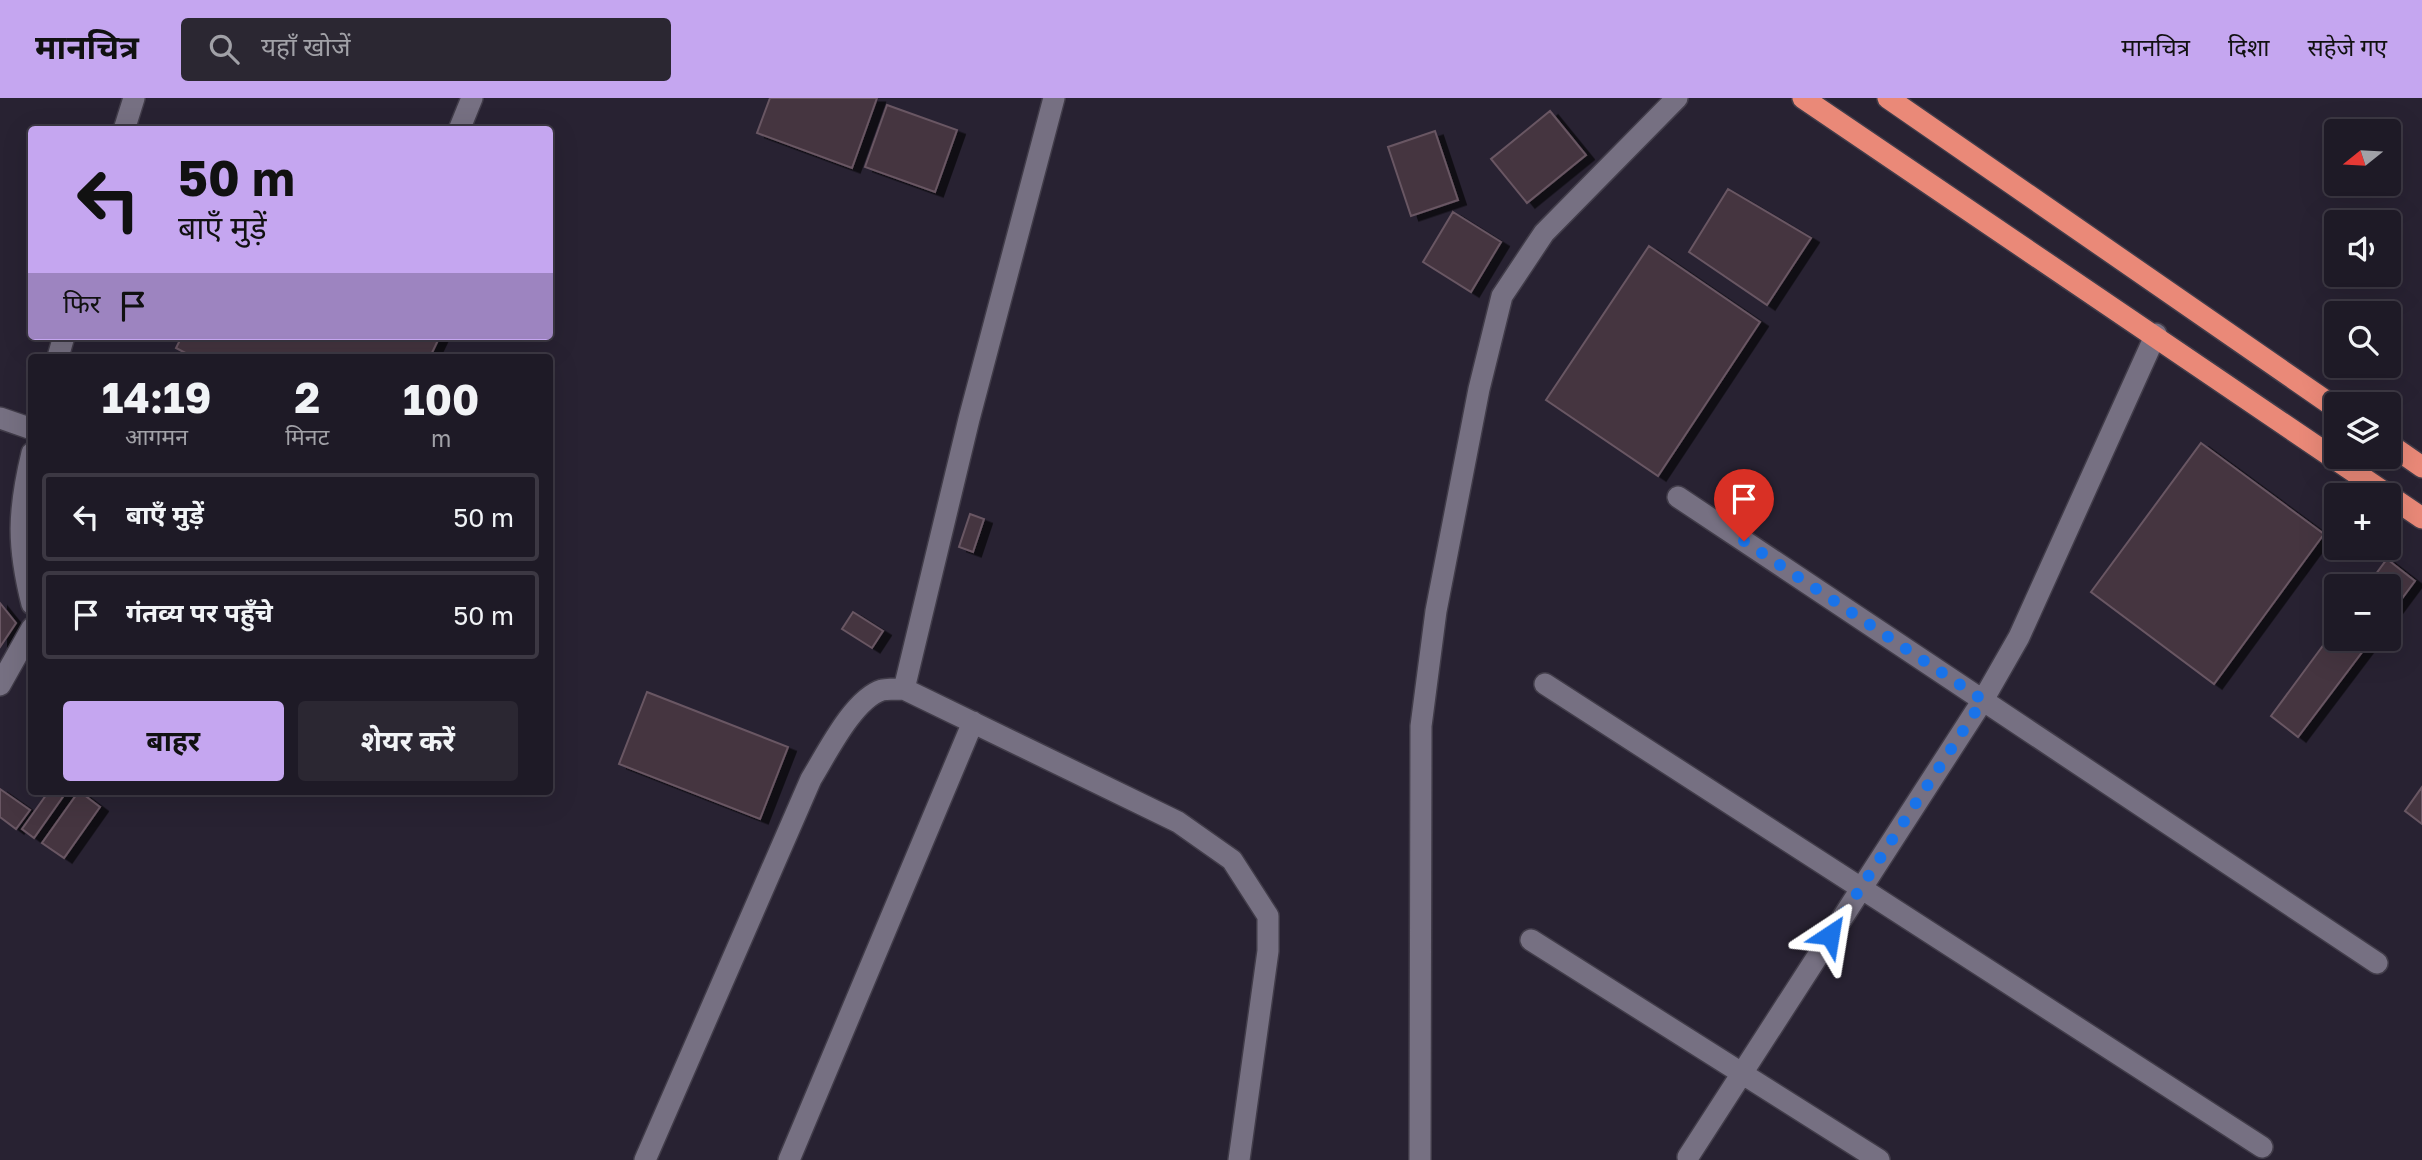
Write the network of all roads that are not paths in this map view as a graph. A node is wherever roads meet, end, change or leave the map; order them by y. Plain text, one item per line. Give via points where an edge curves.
1 (134, 98) edge
2 (472, 98) edge
3 (1054, 98) edge
4 (1677, 98) edge
5 (1803, 98) edge
6 (1888, 98) edge
7 (125, 126) edge
8 (461, 126) edge
9 (2156, 334) junction
10 (2324, 400) edge
11 (0, 418) edge
12 (28, 428) edge
13 (2401, 452) edge
14 (2422, 467) edge
15 (28, 474) edge
16 (1678, 497) dead end
17 (2422, 518) edge
18 (28, 586) edge
19 (28, 635) edge
20 (1545, 684) dead end
21 (0, 685) edge
22 (904, 689) junction
23 (1983, 700) junction
24 (973, 722) junction
25 (1861, 888) junction
26 (1531, 940) dead end
27 (2377, 963) dead end
28 (1741, 1075) junction
29 (2262, 1147) dead end
30 (1688, 1157) dead end
31 (645, 1160) edge
32 (789, 1160) edge
33 (1239, 1160) edge
34 (1420, 1160) edge
35 (1879, 1160) edge

1 - 7 street
2 - 8 street
3 - 22 street
4 - 34 street via 1544,233 1502,296 1479,389 1436,611 1422,726
5 - 9 highway
6 - 10 highway
9 - 17 highway
9 - 23 street via 2019,637
11 - 12 street
13 - 14 highway
15 - 18 street via 20,515 20,551
16 - 23 street
19 - 21 street
20 - 25 street
22 - 24 street
22 - 31 street via 880,691 863,703 811,779
23 - 25 street
23 - 27 street
24 - 32 street
24 - 33 street via 1178,822 1232,860 1256,893 1268,916 1268,951
25 - 28 street
25 - 29 street
26 - 28 street
28 - 30 street
28 - 35 street

